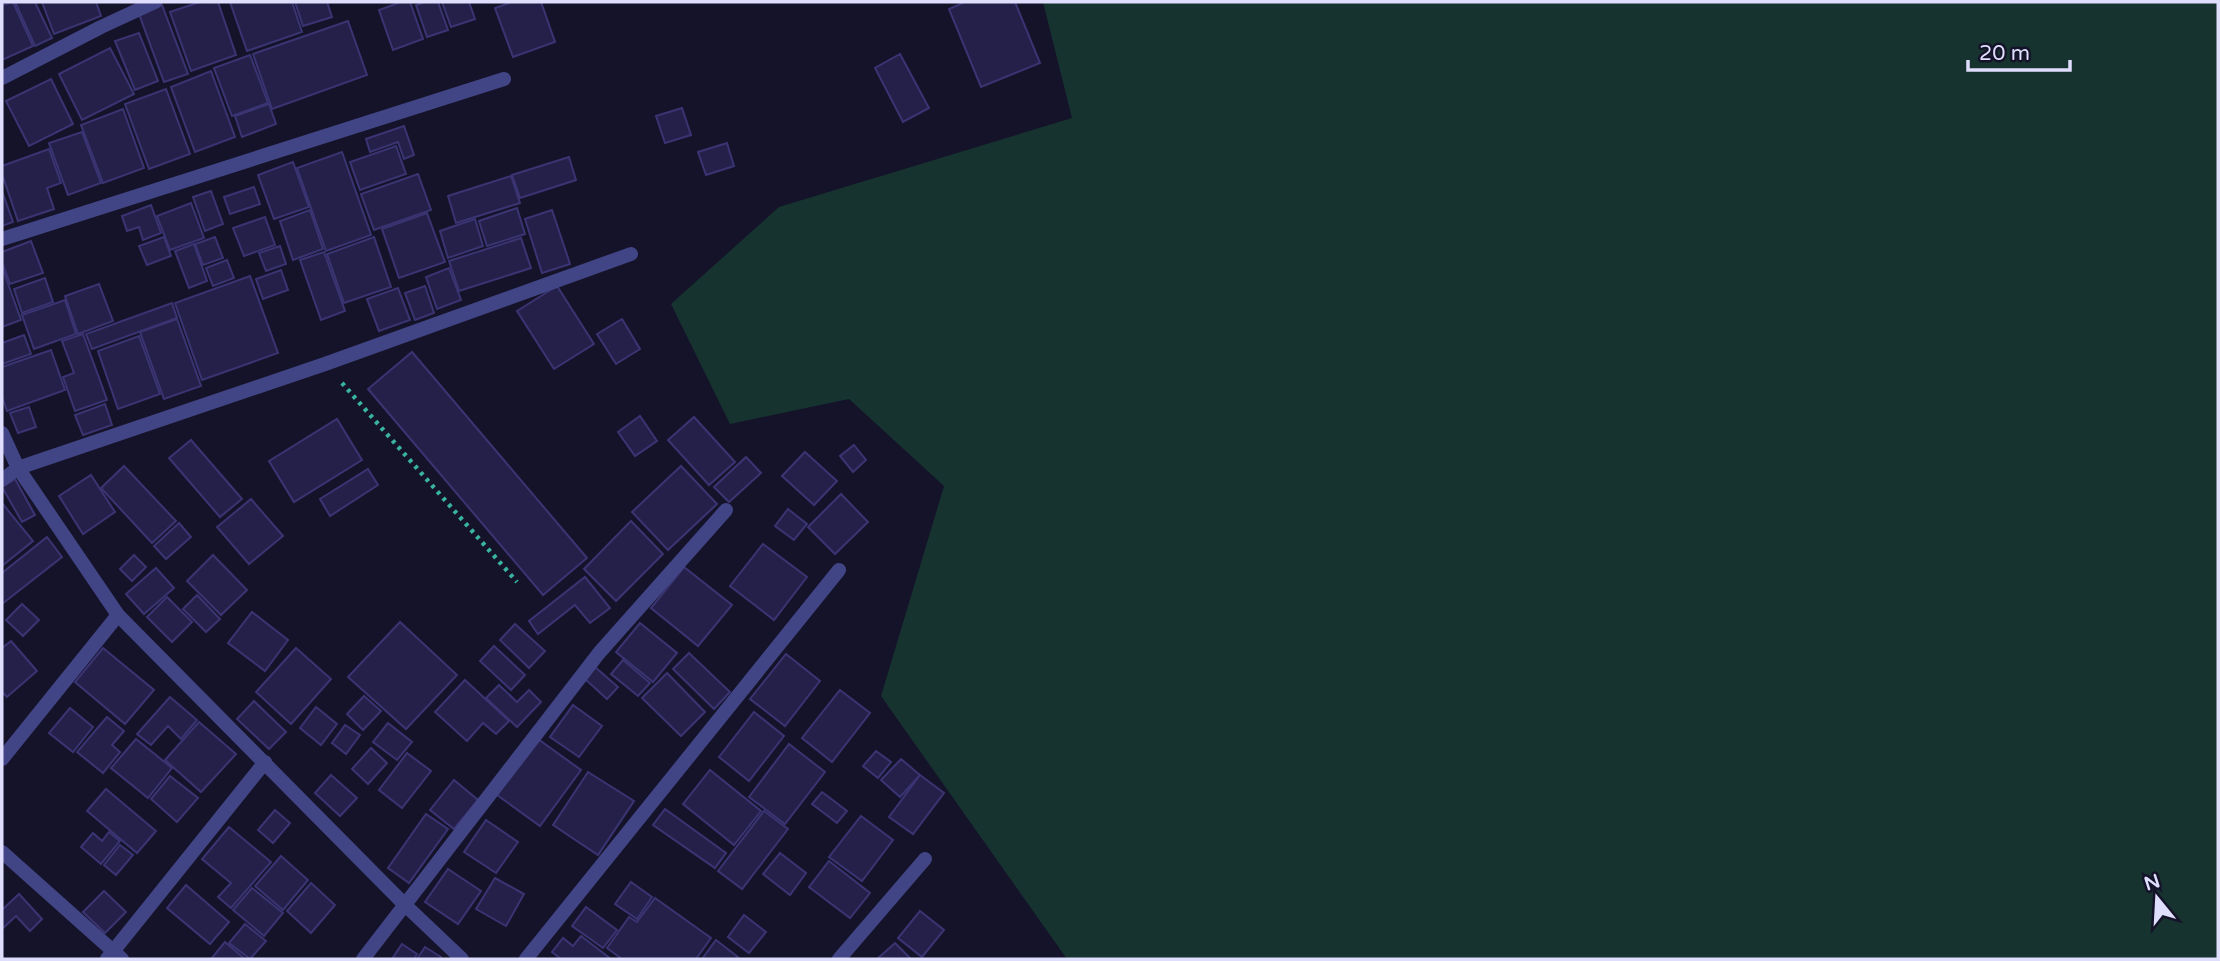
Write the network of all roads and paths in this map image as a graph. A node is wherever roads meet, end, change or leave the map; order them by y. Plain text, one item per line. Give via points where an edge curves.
1 (155, 2) edge
2 (2, 78) edge
3 (504, 79) dead end
4 (2, 239) edge
5 (631, 254) dead end
6 (325, 364) junction
7 (2, 433) edge
8 (18, 468) junction
9 (2, 480) edge
10 (726, 510) dead end
11 (839, 570) dead end
12 (517, 582) dead end
13 (118, 615) junction
14 (2, 759) edge
15 (265, 762) junction
16 (2, 852) edge
17 (925, 859) dead end
18 (404, 904) junction
19 (114, 957) edge
20 (363, 959) edge
21 (462, 959) edge
22 (526, 959) edge
23 (839, 959) edge

1 - 2 street
3 - 4 street
5 - 6 street
6 - 8 street
6 - 12 path
7 - 8 street
8 - 9 street
8 - 13 street
10 - 18 street via 598,653
11 - 22 street
13 - 14 street
13 - 15 street
15 - 18 street
15 - 19 street
16 - 19 street
17 - 23 street
18 - 20 street
18 - 21 street

